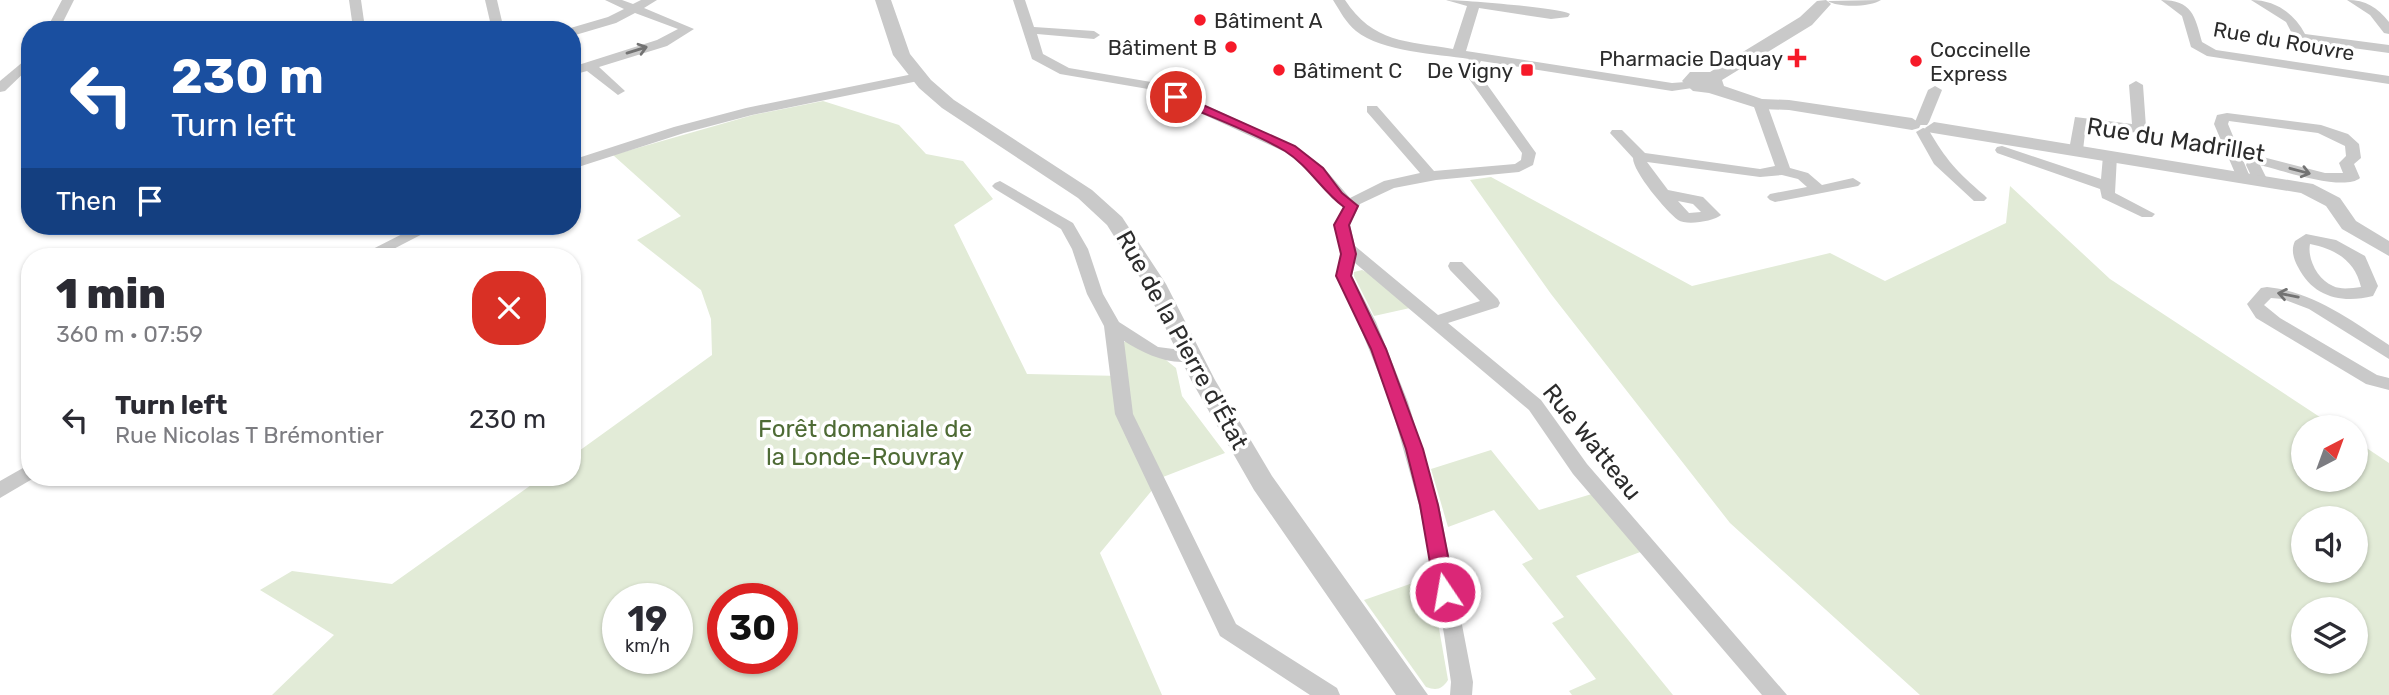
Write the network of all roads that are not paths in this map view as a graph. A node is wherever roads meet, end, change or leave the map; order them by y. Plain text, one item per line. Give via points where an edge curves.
1 (68, 0) edge
2 (355, 0) edge
3 (491, 0) edge
4 (611, 0) edge
5 (651, 0) edge
6 (883, 0) edge
7 (1019, 0) edge
8 (1339, 0) edge
9 (1452, 0) edge
10 (1875, 0) edge
11 (2167, 0) edge
12 (2257, 0) edge
13 (2353, 0) edge
14 (1826, 1) edge
15 (1475, 2) edge
16 (635, 9) junction
17 (1564, 14) dead end
18 (57, 21) edge
19 (359, 21) edge
20 (498, 21) edge
21 (581, 29) edge
22 (1029, 30) junction
23 (2389, 30) edge
24 (1094, 35) dead end
25 (2389, 49) edge
26 (1458, 54) junction
27 (1477, 57) junction
28 (589, 65) junction
29 (581, 68) edge
30 (21, 69) edge
31 (21, 75) edge
32 (14, 76) junction
33 (918, 77) junction
34 (2389, 80) edge
35 (1706, 83) junction
36 (2136, 85) dead end
37 (0, 88) edge
38 (1935, 90) dead end
39 (618, 91) dead end
40 (1760, 104) junction
41 (1372, 109) dead end
42 (1923, 127) junction
43 (1618, 133) dead end
44 (2002, 150) dead end
45 (2077, 150) junction
46 (2110, 156) junction
47 (1640, 157) junction
48 (581, 162) edge
49 (1782, 170) junction
50 (1431, 177) junction
51 (2251, 178) junction
52 (1853, 183) dead end
53 (1000, 186) dead end
54 (2107, 186) junction
55 (1819, 190) junction
56 (1663, 194) dead end
57 (1775, 197) dead end
58 (1979, 198) dead end
59 (1351, 206) junction
60 (2147, 214) dead end
61 (411, 235) edge
62 (1345, 246) junction
63 (384, 248) edge
64 (2389, 250) edge
65 (1456, 266) dead end
66 (2328, 291) dead end
67 (2315, 305) junction
68 (1435, 322) junction
69 (1113, 326) junction
70 (2389, 353) edge
71 (1191, 356) junction
72 (2389, 384) edge
73 (21, 477) edge
74 (0, 491) edge
75 (1329, 695) edge
76 (1413, 695) edge
77 (1461, 695) edge
78 (1776, 695) edge

1 - 18 street
2 - 19 street
3 - 20 street
4 - 16 street
5 - 16 street
6 - 33 street, Rue de la Pierre d'État via 902,55
7 - 22 street
8 - 26 street via 1355,26 1371,37
9 - 15 street
10 - 14 street
11 - 34 street, Rue du Rouvre via 2188,14 2196,44 2212,53
12 - 25 street via 2291,20 2302,41
13 - 23 street via 2374,12
14 - 35 street via 1806,21
15 - 17 street
15 - 26 street
16 - 21 street
28 -> 16 street via 662,43 688,29
22 - 24 street
22 - 59 street via 1037,55 1065,71 1152,86 1290,149 1319,171
26 - 27 street
27 - 35 street via 1672,87
27 - 50 street via 1471,66 1474,76 1530,157 1519,168
28 - 29 street
28 - 39 street
30 - 32 street
31 - 32 street
32 - 37 street
33 - 48 street via 751,111
33 - 71 street, Rue de la Pierre d'État via 948,104 1105,209 1142,262
35 - 40 street, Rue du Madrillet
36 - 45 street via 2139,127 2080,120
38 - 42 street
40 - 42 street, Rue du Madrillet
40 - 49 street
41 - 50 street
42 - 45 street, Rue du Madrillet
42 - 58 street via 1929,147 1942,164
43 - 47 street
44 - 54 street
45 - 46 street, Rue du Madrillet
46 - 51 street, Rue du Madrillet
46 - 54 street
47 - 49 street via 1760,173
47 - 56 street via 1640,166
49 - 55 street via 1803,176
50 - 59 street via 1382,187
51 -> 51 street via 2255,159 2325,177 2352,178 2346,163 2354,158 2352,144 2332,133 2278,122 2222,118 2221,124
51 - 64 street, Rue du Madrillet via 2320,194 2337,206 2353,228
52 - 55 street
53 - 69 street via 1067,226
54 - 60 street via 2107,195
55 - 57 street
59 - 62 street via 1342,225
61 - 63 street
62 - 68 street, Rue Watteau
62 - 77 street via 1349,254 1344,276 1399,402 1429,505 1459,658
65 - 68 street via 1492,303
66 - 67 street
67 - 70 street
67 -> 72 street via 2266,292 2255,304 2274,322 2372,380
68 - 78 street, Rue Watteau via 1535,405 1580,469
69 - 71 street via 1154,352
69 - 75 street via 1124,414 1228,630
71 - 76 street, Rue de la Pierre d'État via 1263,483
73 - 74 street

